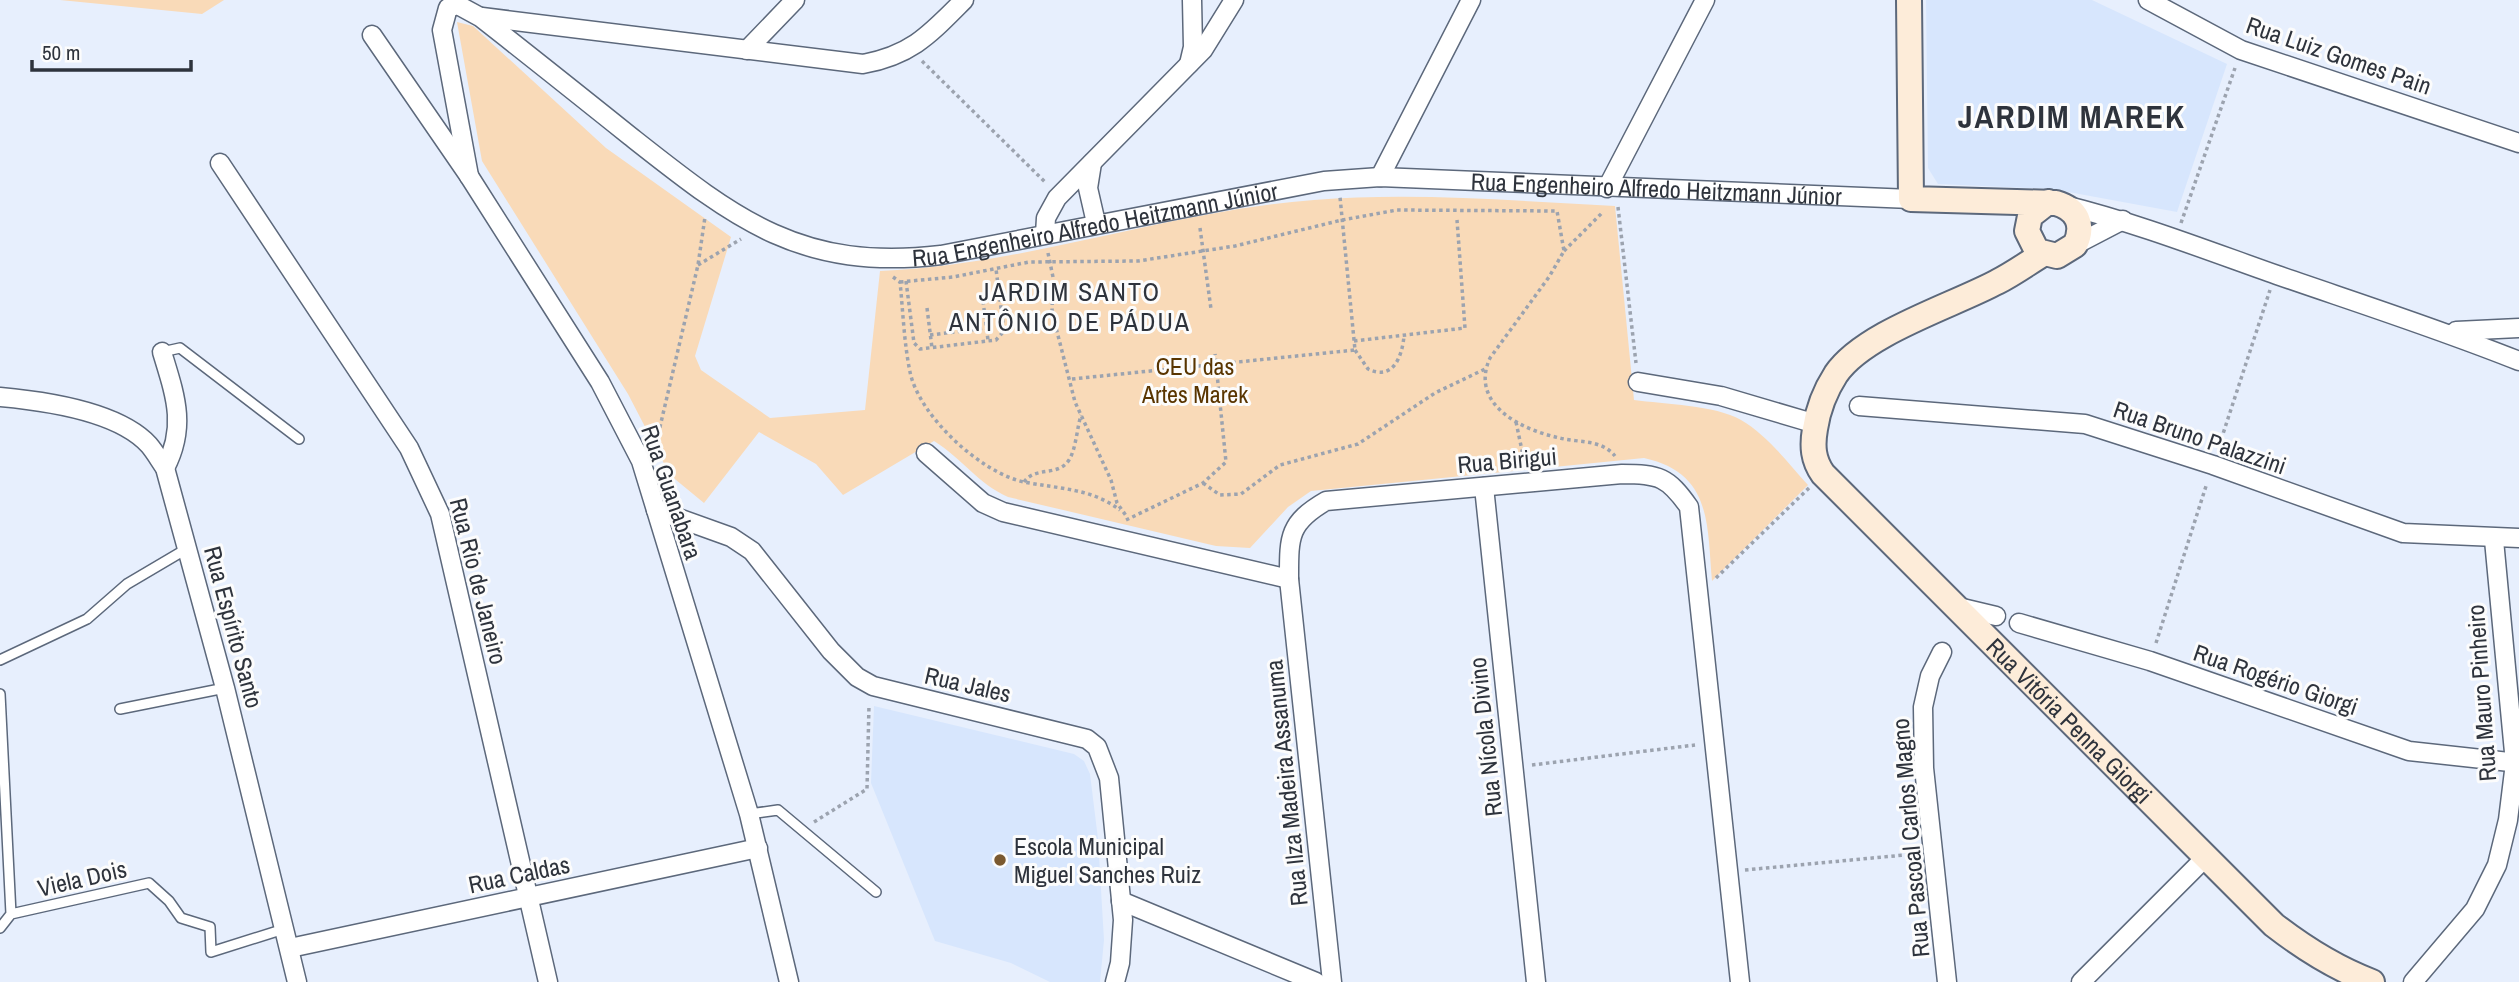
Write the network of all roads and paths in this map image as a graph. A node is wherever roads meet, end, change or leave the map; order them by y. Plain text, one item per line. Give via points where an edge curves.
1 (795, 0) edge
2 (964, 0) edge
3 (1192, 0) edge
4 (1234, 0) edge
5 (1705, 0) edge
6 (1909, 0) edge
7 (2148, 0) edge
8 (1466, 4) edge
9 (480, 17) junction
10 (372, 34) dead end
11 (747, 50) junction
12 (910, 50) junction
13 (2241, 50) junction
14 (1188, 67) junction
15 (2519, 143) edge
16 (220, 163) dead end
17 (1092, 163) junction
18 (469, 176) junction
19 (1380, 177) junction
20 (1339, 180) junction
21 (1607, 188) junction
22 (1059, 196) junction
23 (708, 197) junction
24 (1912, 199) junction
25 (1991, 200) junction
26 (2056, 204) junction
27 (1618, 207) dead end
28 (1602, 213) dead end
29 (1342, 220) junction
30 (1457, 220) dead end
31 (2123, 220) junction
32 (1096, 223) junction
33 (2180, 224) dead end
34 (759, 228) junction
35 (1200, 228) dead end
36 (1045, 234) junction
37 (2034, 241) junction
38 (2075, 245) junction
39 (1203, 251) junction
40 (1564, 251) junction
41 (1050, 263) junction
42 (698, 265) junction
43 (996, 270) junction
44 (891, 275) dead end
45 (2275, 275) junction
46 (906, 281) junction
47 (900, 282) junction
48 (984, 301) dead end
49 (927, 308) dead end
50 (1211, 309) dead end
51 (987, 328) junction
52 (2519, 328) edge
53 (2445, 331) junction
54 (930, 335) junction
55 (1404, 336) junction
56 (988, 340) junction
57 (1354, 341) junction
58 (932, 348) junction
59 (1355, 350) junction
60 (162, 352) joint
61 (1215, 354) dead end
62 (2519, 361) edge
63 (1217, 364) junction
64 (1485, 369) junction
65 (1072, 379) junction
66 (1638, 382) joint
67 (0, 397) edge
68 (1859, 406) dead end
69 (1081, 415) junction
70 (1516, 422) junction
71 (1816, 424) junction
72 (299, 439) dead end
73 (926, 453) dead end
74 (640, 461) junction
75 (2213, 465) junction
76 (165, 468) junction
77 (1622, 474) junction
78 (1823, 474) junction
79 (1024, 482) junction
80 (1203, 483) junction
81 (1520, 484) junction
82 (1484, 487) junction
83 (656, 510) junction
84 (1120, 510) junction
85 (1127, 517) junction
86 (1120, 538) junction
87 (2519, 538) edge
88 (2494, 540) junction
89 (188, 548) junction
90 (1289, 579) junction
91 (1698, 595) junction
92 (1954, 606) junction
93 (1996, 616) dead end
94 (2019, 623) dead end
95 (1942, 652) dead end
96 (0, 660) edge
97 (2150, 661) junction
98 (873, 686) junction
99 (225, 688) junction
100 (0, 694) edge
101 (120, 709) dead end
102 (1714, 743) junction
103 (2517, 763) edge
104 (1513, 767) junction
105 (749, 814) junction
106 (802, 829) junction
107 (758, 848) junction
108 (1931, 853) junction
109 (2206, 857) junction
110 (1728, 871) junction
111 (876, 892) dead end
112 (527, 897) junction
113 (1121, 901) junction
114 (12, 914) junction
115 (0, 928) edge
116 (284, 929) junction
117 (289, 948) junction
118 (297, 982) edge
119 (548, 982) edge
120 (789, 982) edge
121 (1115, 982) edge
122 (1316, 982) edge
123 (1332, 982) edge
124 (1536, 982) edge
125 (1740, 982) edge
126 (1947, 982) edge
127 (2081, 982) edge
128 (2372, 982) edge
129 (2413, 982) edge

1 - 11 street
2 - 12 street
3 - 14 street via 1193,47
4 - 14 street via 1214,36
5 - 21 street
6 - 24 street
7 - 13 street, Rua Luiz Gomes Pain
8 - 19 street
9 - 11 street
9 - 18 street, Rua Engenheiro Alfredo Heitzmann Júnior via 458,5 449,8 443,21
9 - 23 street, Rua Engenheiro Alfredo Heitzmann Júnior
10 - 18 street, Rua Guanabara
11 - 12 street via 863,64
12 - 22 path
13 - 15 street, Rua Luiz Gomes Pain
13 - 33 path
14 - 17 street
16 - 112 street, Rua Rio de Janeiro via 409,448 440,514
17 - 22 street
17 - 32 street via 1088,188
18 - 74 street, Rua Guanabara via 600,382
19 - 20 street, Rua Engenheiro Alfredo Heitzmann Júnior
19 - 21 street, Rua Engenheiro Alfredo Heitzmann Júnior
20 - 29 path
20 - 32 street, Rua Engenheiro Alfredo Heitzmann Júnior
21 - 24 street, Rua Engenheiro Alfredo Heitzmann Júnior
22 - 36 street via 1046,218
23 - 34 street, Rua Engenheiro Alfredo Heitzmann Júnior
23 - 42 path
24 - 25 street, Rua Engenheiro Alfredo Heitzmann Júnior
25 - 26 street, Rua Engenheiro Alfredo Heitzmann Júnior
25 - 37 street, Rua Engenheiro Alfredo Heitzmann Júnior via 2015,205
26 - 31 street, Rua Engenheiro Alfredo Heitzmann Júnior
26 - 37 street via 2035,210
26 - 38 street via 2071,208 2079,222
27 - 66 path
28 - 40 path
29 - 39 path
29 - 40 path via 1436,208 1558,211
29 - 57 path
30 - 55 path via 1465,328
31 - 38 street
31 - 45 street, Rua Engenheiro Alfredo Heitzmann Júnior
32 - 36 street, Rua Engenheiro Alfredo Heitzmann Júnior
34 - 36 street, Rua Engenheiro Alfredo Heitzmann Júnior via 812,248 885,259 941,255
34 - 42 path
35 - 39 path
36 - 41 path
37 - 38 street via 2057,256
37 - 71 street, Rua Vitória Penna Giorgi via 1998,281 1875,340 1855,355 1836,373
39 - 41 path via 1138,261
39 - 50 path
40 - 64 path
41 - 43 path via 1029,262
41 - 65 path via 1052,312
42 - 74 path via 658,445
43 - 46 path
43 - 56 path via 1004,331 1001,337
44 - 47 path
45 - 53 street, Rua Engenheiro Alfredo Heitzmann Júnior
45 - 75 path
46 - 47 path
46 - 58 path via 914,343 919,349
47 - 79 path via 910,372 921,400 988,469
48 - 51 path
49 - 54 path
51 - 54 path
51 - 56 path
52 - 53 street, Rua Engenheiro Alfredo Heitzmann Júnior
53 - 62 street, Rua Engenheiro Alfredo Heitzmann Júnior
54 - 58 path
55 - 57 path
55 - 59 path via 1400,359 1382,372 1368,369
56 - 58 path
57 - 59 path
59 - 63 path
60 - 72 lane via 180,348
60 - 76 street via 178,418 176,447
61 - 63 path
63 - 65 path
63 - 80 path via 1226,462
64 - 70 path via 1490,400
64 - 80 path via 1435,393 1358,444 1280,465 1241,494 1220,495
65 - 69 path
66 - 71 street via 1721,396
67 - 76 street, Rua Espírito Santo via 108,418 149,444
68 - 75 street, Rua Bruno Palazzini via 2085,424
69 - 79 path via 1066,464 1035,472
69 - 84 path
70 - 77 path via 1557,438 1608,448
70 - 81 path via 1524,448
70 - 81 path via 1526,468 1511,469
71 - 78 street, Rua Vitória Penna Giorgi via 1815,463
73 - 86 street via 983,503 1003,512
74 - 83 street, Rua Guanabara
75 - 88 street, Rua Bruno Palazzini via 2403,533
75 - 97 path
76 - 89 street, Rua Espírito Santo
77 - 81 street, Rua Birigui
77 - 91 street, Rua Birigui via 1665,479 1689,507
78 - 91 path
78 - 92 street, Rua Vitória Penna Giorgi
79 - 84 path via 1092,493
80 - 85 path
81 - 82 street, Rua Birigui
82 - 90 street, Rua Birigui via 1326,501 1301,517 1292,529
82 - 104 street, Rua Nícola Divino
83 - 98 street, Rua Jales via 731,537 752,551 831,651
83 - 105 street, Rua Guanabara
84 - 85 path
85 - 86 path
86 - 90 street
87 - 88 street, Rua Bruno Palazzini
88 - 103 street, Rua Mauro Pinheiro
89 - 96 lane via 127,584 88,619
89 - 99 street, Rua Espírito Santo
90 - 123 street, Rua Ilza Madeira Assanuma
91 - 102 street, Rua Birigui
92 - 93 street
92 - 109 street, Rua Vitória Penna Giorgi
94 - 97 street, Rua Rogério Giorgi
95 - 108 street, Rua Pascoal Carlos Magno via 1930,676 1923,707
97 - 103 street, Rua Rogério Giorgi via 2409,751
98 - 106 path via 867,789
98 - 113 street, Rua Jales via 1087,738 1097,747 1109,778
99 - 101 lane
99 - 116 street, Rua Espírito Santo
100 - 114 lane
102 - 104 path
102 - 110 street, Rua Birigui
103 - 129 street, Rua Mauro Pinheiro via 2497,865 2475,909
104 - 124 street, Rua Nícola Divino
105 - 106 lane via 778,810
105 - 107 street, Rua Guanabara
106 - 111 lane
107 - 112 street, Rua Caldas
107 - 120 street, Rua Guanabara
108 - 110 path
108 - 126 street, Rua Pascoal Carlos Magno
109 - 127 street
109 - 128 street, Rua Vitória Penna Giorgi via 2274,925 2304,948
110 - 125 street, Rua Birigui
112 - 117 street, Rua Caldas
112 - 119 street, Rua Rio de Janeiro
113 - 121 street, Rua Jales via 1120,963
113 - 122 street
114 - 115 lane
114 - 116 lane, Viela Dois via 149,883 181,918 210,927 211,952
116 - 117 street, Rua Espírito Santo
117 - 118 street, Rua Espírito Santo

